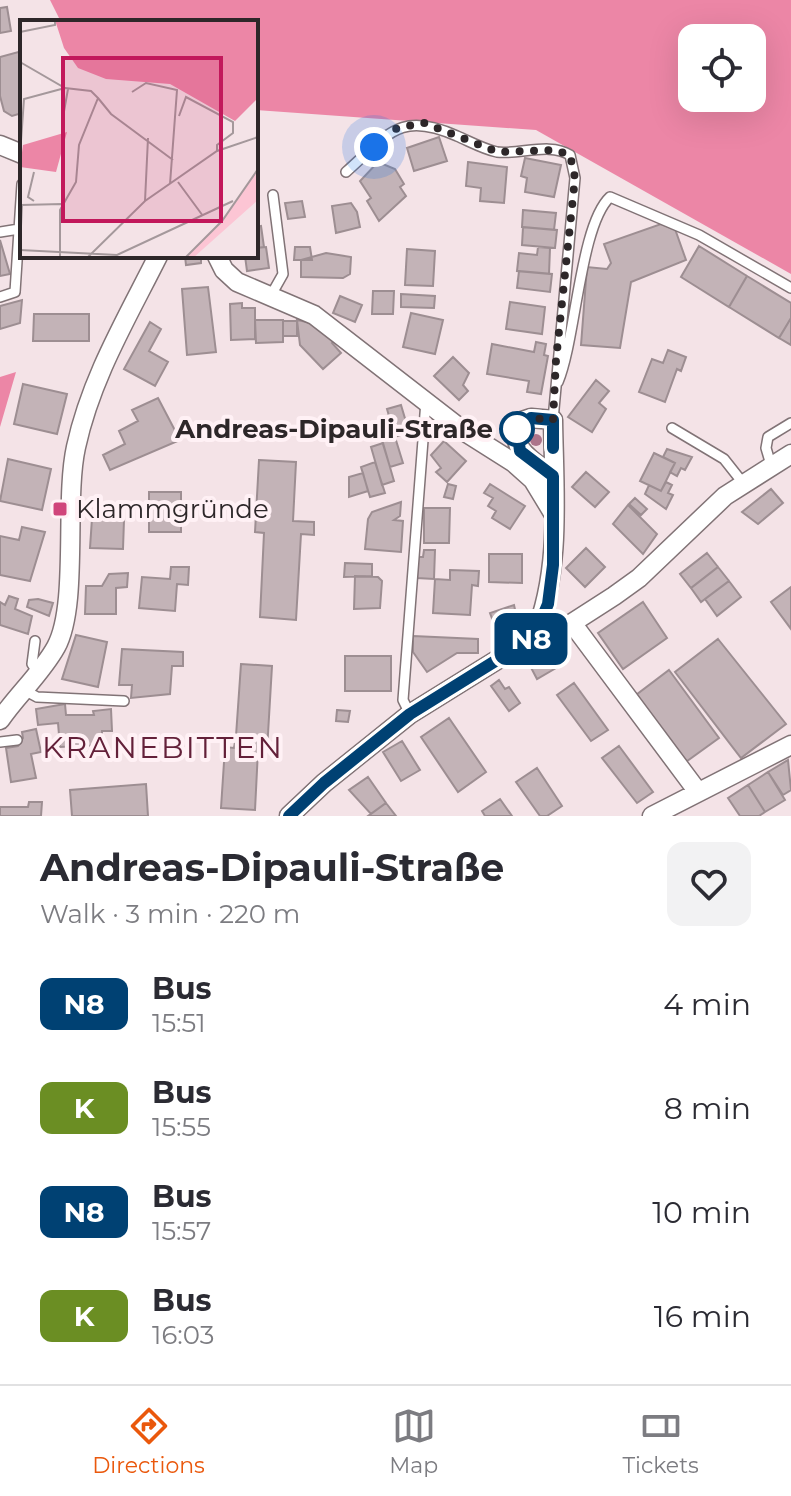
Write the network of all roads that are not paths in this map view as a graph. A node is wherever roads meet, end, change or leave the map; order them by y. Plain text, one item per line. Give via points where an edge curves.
1 (346, 172) dead end
2 (273, 195) dead end
3 (20, 214) edge
4 (19, 229) junction
5 (0, 232) edge
6 (157, 258) edge
7 (218, 258) edge
8 (791, 288) edge
9 (0, 297) edge
10 (270, 297) junction
11 (557, 385) junction
12 (426, 401) junction
13 (553, 420) junction
14 (791, 423) edge
15 (672, 428) dead end
16 (791, 454) edge
17 (771, 465) junction
18 (553, 476) junction
19 (743, 483) junction
20 (553, 513) junction
21 (572, 623) junction
22 (534, 637) junction
23 (35, 641) dead end
24 (38, 673) junction
25 (24, 690) junction
26 (124, 701) dead end
27 (410, 714) junction
28 (0, 720) edge
29 (17, 740) dead end
30 (0, 742) edge
31 (791, 745) edge
32 (698, 792) junction
33 (289, 816) edge
34 (652, 816) edge

1 - 11 lane via 397,128 415,123 430,124 498,152 555,150 570,155 575,178
2 - 10 lane via 283,274
3 - 4 lane
4 - 5 lane
4 - 9 lane via 15,292
6 - 24 street via 106,357 79,433 70,493 65,621 57,646
7 - 10 street via 237,282
8 - 11 lane via 699,235 610,197 598,215 583,265
10 - 12 street via 314,315
11 - 13 lane
12 - 20 street via 522,469
12 - 27 lane via 403,700
13 - 18 street
13 - 18 street via 522,421 516,438 520,451
14 - 17 lane via 768,437
15 - 19 lane via 724,459
16 - 17 street
17 - 19 street
18 - 20 street
19 - 21 street via 639,578
20 - 22 street via 548,604
21 - 22 street
21 - 32 street
22 - 27 street
23 - 24 lane via 32,664
24 - 25 street
25 - 26 lane via 37,697
25 - 28 street
27 - 33 street
29 - 30 lane
31 - 32 street
32 - 34 street

